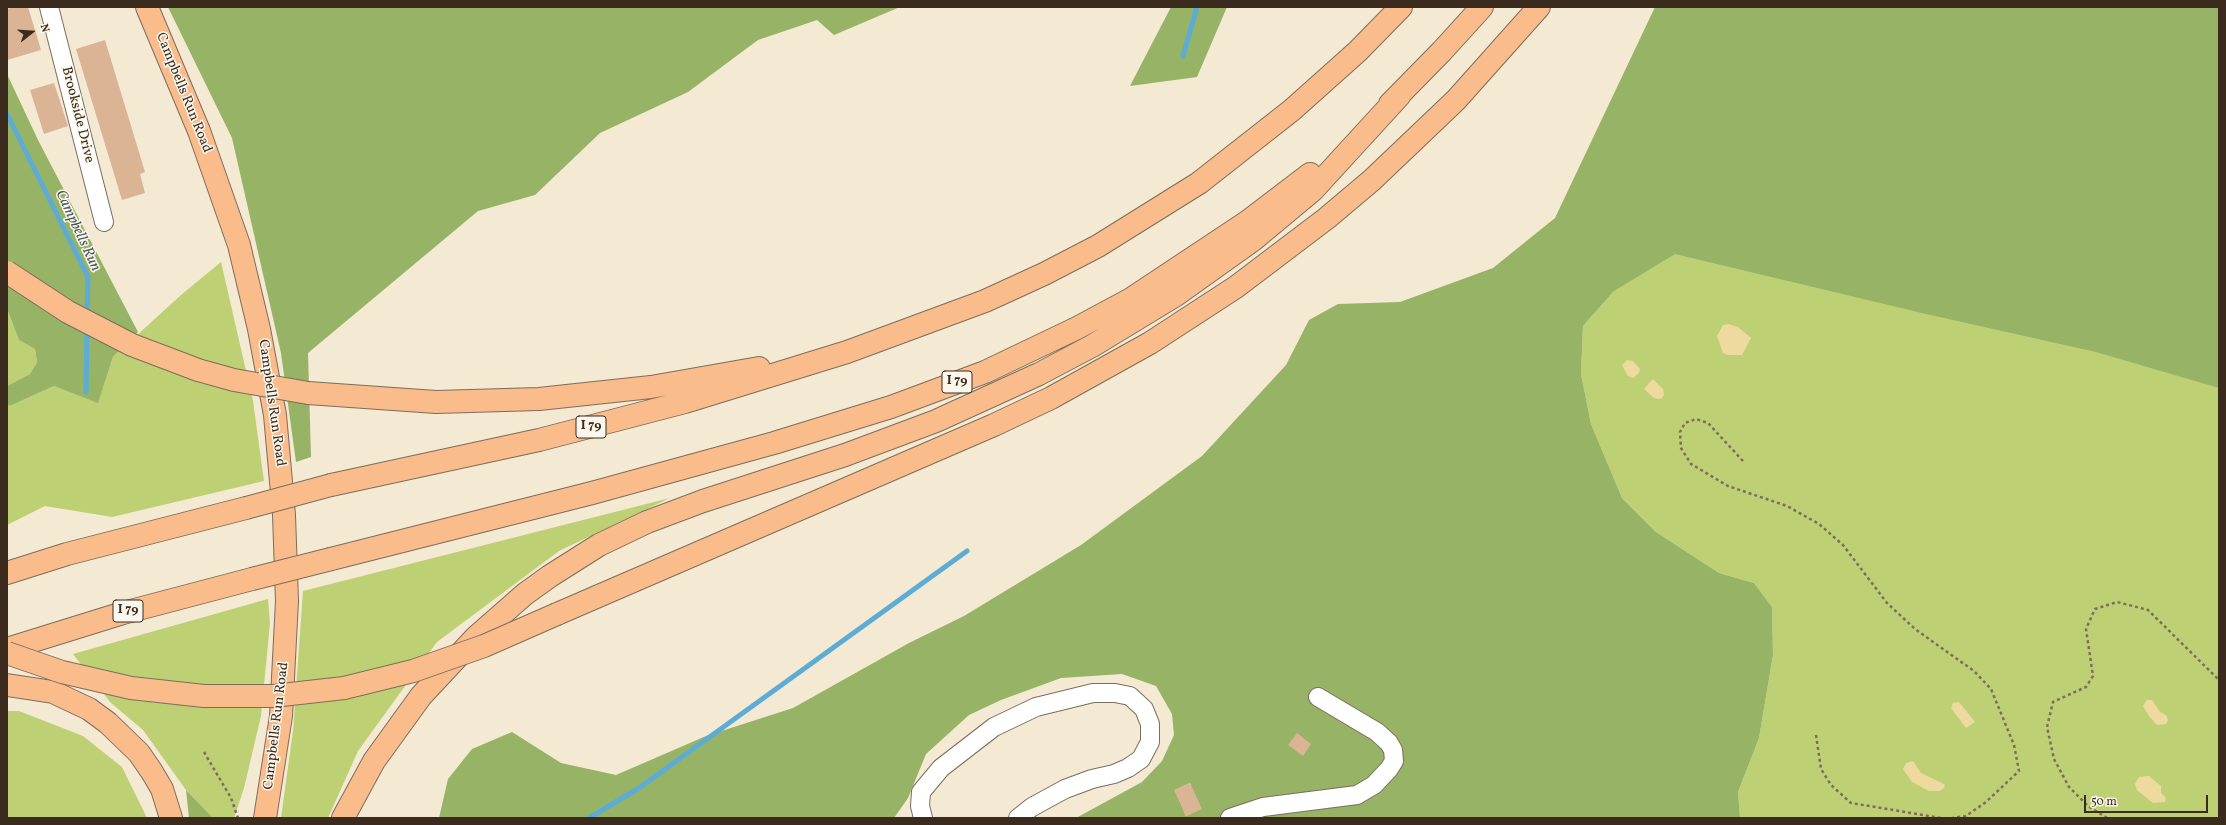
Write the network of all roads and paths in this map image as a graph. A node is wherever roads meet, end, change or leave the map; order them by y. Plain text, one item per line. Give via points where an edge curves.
1 (49, 7) edge
2 (147, 7) edge
3 (1401, 7) edge
4 (1482, 7) edge
5 (1539, 7) edge
6 (1400, 95) junction
7 (104, 222) dead end
8 (7, 272) edge
9 (847, 352) junction
10 (1744, 462) dead end
11 (7, 573) edge
12 (7, 649) edge
13 (7, 653) edge
14 (2219, 680) edge
15 (7, 685) edge
16 (1318, 697) dead end
17 (1816, 735) dead end
18 (204, 752) dead end
19 (917, 814) edge
20 (171, 818) edge
21 (238, 818) edge
22 (265, 818) edge
23 (344, 818) edge
24 (1018, 818) edge
25 (1230, 818) edge
26 (1941, 818) edge
27 (1952, 818) edge
28 (2107, 818) edge

1 - 7 street, Brookside Drive
2 - 22 main road, Campbells Run Road via 199,131 239,245 260,329 275,416 284,522 287,601 280,716
3 - 9 main road, I 79 via 1358,51 1292,110 1199,183 1155,211 1098,246 1038,277 985,301
4 - 6 main road, I 79
5 - 13 main road, bridge via 1456,100 1372,180 1253,274 1157,339 1065,391 1002,422 484,646 413,671 344,688 273,696 204,696 131,688 62,672
6 - 12 main road, I 79, bridge via 1294,186 1247,222 1174,271 1131,299 1077,328 985,372 891,407 774,443 592,493 123,613
6 - 23 main road via 1313,190 1266,230 1176,295 1092,346 1025,380 929,423 845,455 703,500 647,522 599,546 550,576 525,594 476,637 421,696 374,761
8 - 9 main road, bridge via 68,312 132,345 227,378 308,393 436,402 539,399 651,387
9 - 11 main road, I 79, bridge via 685,402 539,440 331,485 67,554
10 - 27 path via 1708,423 1696,419 1685,424 1680,432 1681,448 1691,464 1728,486 1786,506 1819,524 1843,545 1887,603 1915,629 1974,671 1991,689 2014,745 2019,771 1976,809 1966,816
14 - 28 path via 2148,610 2117,602 2096,609 2086,629 2093,676 2086,687 2053,702 2047,727 2054,759 2069,787 2088,806
15 - 20 main road via 53,692 89,709 108,723 139,753 152,772 162,789
16 - 25 street via 1377,732 1389,744 1393,750 1394,761 1389,770 1374,785 1357,795 1263,807
17 - 26 path via 1821,769 1830,785 1851,803
18 - 21 path via 231,798
19 - 24 street via 921,792 941,768 994,727 1036,707 1093,693 1115,692 1130,696 1144,709 1150,724 1150,742 1141,758 1114,774 1065,789 1032,807

